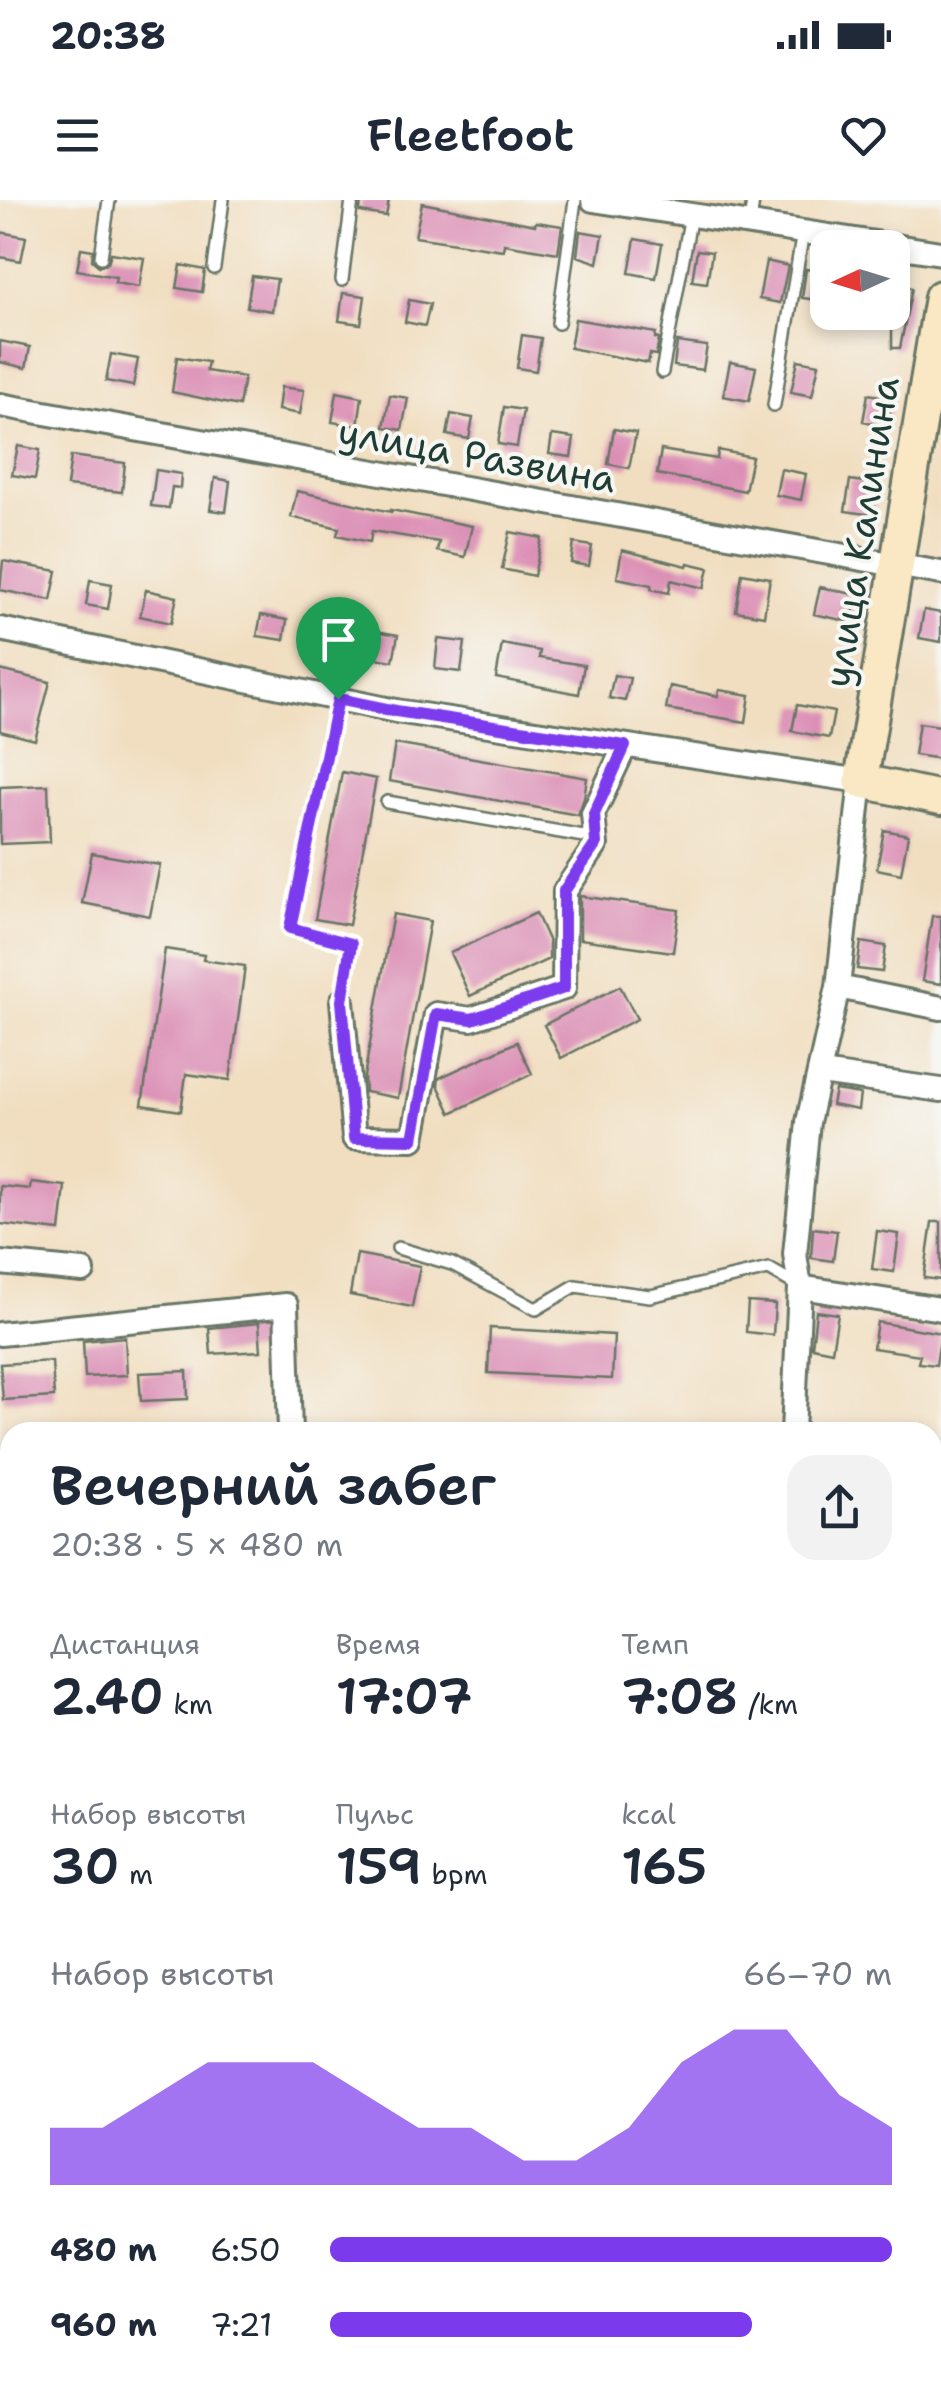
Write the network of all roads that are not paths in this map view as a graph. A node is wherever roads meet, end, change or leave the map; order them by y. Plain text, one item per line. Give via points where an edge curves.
1 (108, 200) edge
2 (223, 200) edge
3 (352, 200) edge
4 (575, 200) edge
5 (593, 200) edge
6 (753, 200) edge
7 (639, 204) edge
8 (690, 215) junction
9 (750, 224) junction
10 (803, 232) junction
11 (941, 253) edge
12 (101, 257) dead end
13 (214, 268) dead end
14 (342, 280) dead end
15 (941, 297) edge
16 (558, 323) dead end
17 (662, 372) dead end
18 (0, 405) edge
19 (774, 405) dead end
20 (894, 565) junction
21 (941, 574) edge
22 (0, 629) edge
23 (338, 699) junction
24 (625, 746) junction
25 (860, 781) junction
26 (941, 798) edge
27 (387, 802) dead end
28 (595, 838) junction
29 (838, 987) junction
30 (342, 1001) joint
31 (941, 1008) edge
32 (821, 1073) junction
33 (941, 1090) edge
34 (398, 1248) dead end
35 (0, 1263) edge
36 (83, 1272) dead end
37 (800, 1287) junction
38 (941, 1309) edge
39 (0, 1334) edge
40 (290, 1422) edge
41 (793, 1422) edge

1 - 12 lane
2 - 13 lane
3 - 14 lane
4 - 16 lane
5 - 7 street
6 - 9 lane
7 - 8 street
8 - 9 street
8 - 17 lane
9 - 10 street
10 - 11 street
10 - 19 lane
15 - 20 street, улица Калинина
18 - 20 street, улица Развина
20 - 21 street, улица Развина
20 - 25 street, улица Калинина
22 - 23 street
23 - 24 street
23 - 30 lane via 290,928 351,944
24 - 25 street
24 - 28 street via 594,814
25 - 26 street
25 - 29 street
27 - 28 lane
28 - 30 street via 564,891 564,988 472,1019 436,1014 413,1139 354,1138
29 - 31 street
29 - 32 street
32 - 33 street
32 - 37 street via 808,1122 795,1254
34 - 37 lane via 452,1264 536,1309 575,1286 650,1296 769,1269
35 - 36 street
37 - 38 street
37 - 41 street
39 - 40 street via 286,1304

